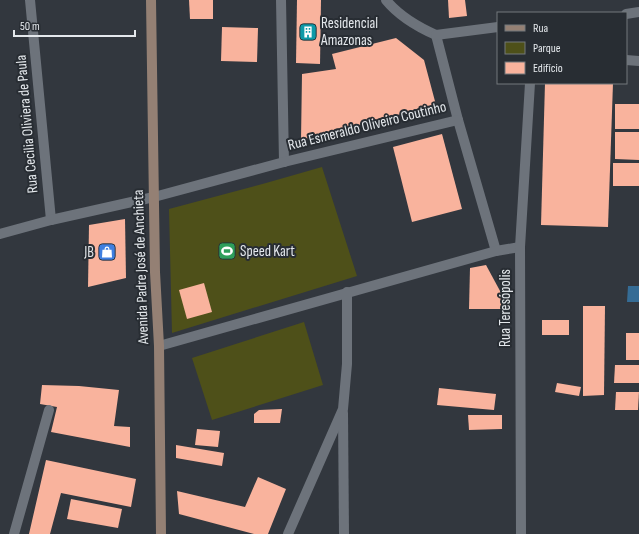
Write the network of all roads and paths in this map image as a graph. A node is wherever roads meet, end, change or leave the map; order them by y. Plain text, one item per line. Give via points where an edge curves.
1 (30, 0) edge
2 (151, 0) edge
3 (281, 0) edge
4 (386, 0) edge
5 (639, 12) edge
6 (627, 14) edge
7 (497, 27) edge
8 (436, 35) junction
9 (627, 60) edge
10 (639, 61) edge
11 (530, 84) edge
12 (458, 120) junction
13 (284, 162) junction
14 (154, 197) junction
15 (52, 220) junction
16 (0, 234) edge
17 (520, 247) junction
18 (496, 251) junction
19 (347, 292) junction
20 (159, 346) junction
21 (343, 409) junction
22 (49, 410) dead end
23 (14, 534) edge
24 (161, 534) edge
25 (288, 534) edge
26 (344, 534) edge
27 (521, 534) edge

1 - 15 street, Rua Cecilia Oliviera de Paula
2 - 14 main road, Avenida Padre José de Anchieta
3 - 13 street, Rua Esmeraldo Oliveiro Coutinho
4 - 8 street via 392,8 420,28
5 - 6 street
7 - 8 street
8 - 12 street
9 - 10 street
11 - 17 street, Rua Teresópolis
12 - 13 street, Rua Esmeraldo Oliveiro Coutinho
12 - 18 street
13 - 14 street, Rua Esmeraldo Oliveiro Coutinho
14 - 15 street, Rua Esmeraldo Oliveiro Coutinho
14 - 20 main road, Avenida Padre José de Anchieta
15 - 16 street, Rua Esmeraldo Oliveiro Coutinho
17 - 18 street
17 - 27 street, Rua Teresópolis
18 - 19 street
19 - 20 street
19 - 21 street via 347,364
20 - 24 main road, Avenida Padre José de Anchieta
21 - 25 street
21 - 26 street
22 - 23 street

